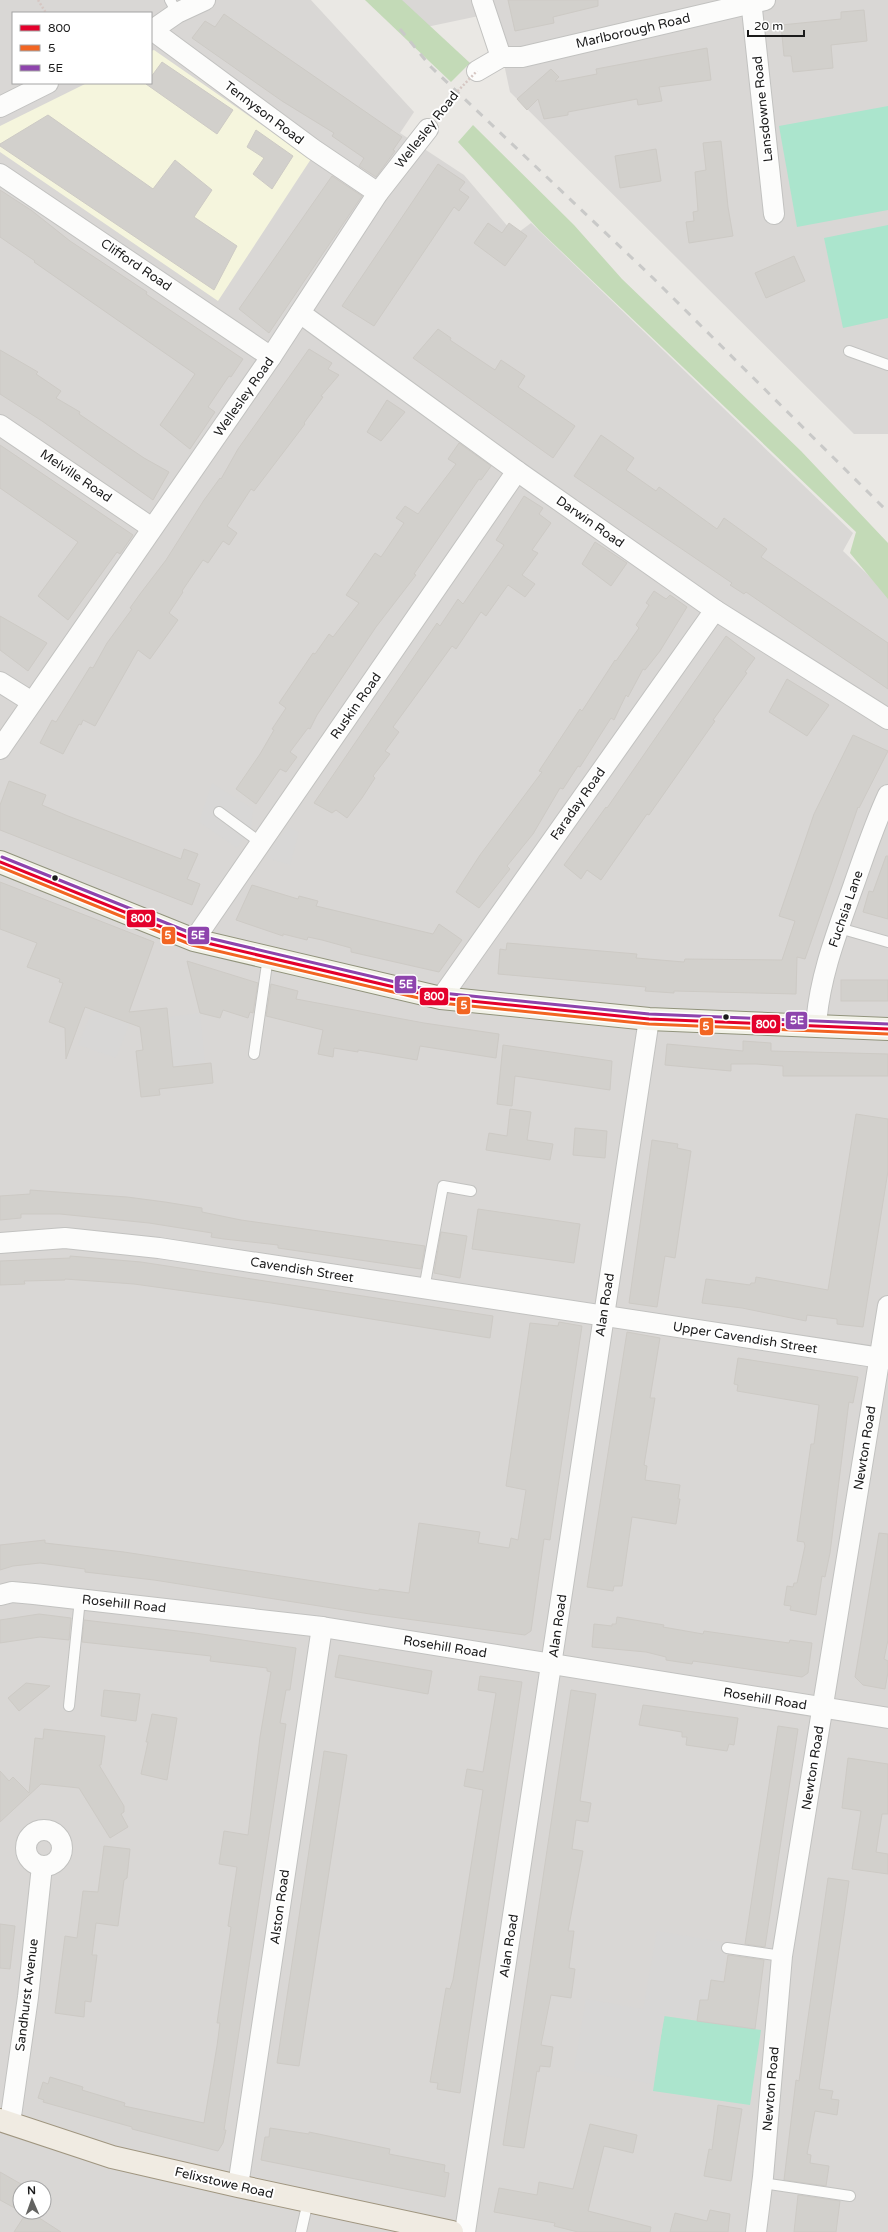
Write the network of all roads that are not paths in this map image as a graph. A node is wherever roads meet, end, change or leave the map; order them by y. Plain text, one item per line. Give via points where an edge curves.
1 (205, 0) edge
2 (482, 0) edge
3 (756, 1) edge
4 (174, 7) edge
5 (152, 31) edge
6 (501, 57) junction
7 (477, 71) road end
8 (46, 84) edge
9 (0, 107) edge
10 (428, 129) road end
11 (0, 174) edge
12 (378, 193) junction
13 (774, 214) dead end
14 (300, 313) junction
15 (849, 351) dead end
16 (271, 357) junction
17 (888, 365) edge
18 (0, 425) edge
19 (517, 471) junction
20 (152, 528) junction
21 (715, 610) junction
22 (0, 682) edge
23 (32, 702) junction
24 (888, 719) edge
25 (0, 749) edge
26 (888, 795) edge
27 (219, 812) dead end
28 (261, 843) junction
29 (0, 862) edge
30 (839, 928) junction
31 (194, 940) junction
32 (888, 942) edge
33 (268, 958) junction
34 (441, 998) junction
35 (649, 1019) junction
36 (816, 1026) junction
37 (888, 1029) edge
38 (254, 1054) dead end
39 (471, 1191) dead end
40 (0, 1243) edge
41 (424, 1289) junction
42 (888, 1306) edge
43 (603, 1316) junction
44 (884, 1359) edge
45 (0, 1595) edge
46 (80, 1599) junction
47 (322, 1626) junction
48 (553, 1664) junction
49 (69, 1706) dead end
50 (823, 1709) junction
51 (888, 1718) edge
52 (42, 1866) dead end
53 (727, 1948) dead end
54 (782, 1956) junction
55 (5, 2122) edge
56 (762, 2183) junction
57 (238, 2186) junction
58 (850, 2196) dead end
59 (308, 2202) junction
60 (301, 2232) edge
61 (452, 2232) edge
62 (465, 2232) edge
63 (756, 2232) edge

1 - 4 street
2 - 6 street
3 - 6 street, Marlborough Road via 522,57
3 - 13 street, Lansdowne Road
4 - 5 street
5 - 12 street, Tennyson Road via 313,149
6 - 7 street
8 - 9 street
10 - 12 street, Wellesley Road
11 - 16 street, Clifford Road
12 - 14 street, Wellesley Road
14 - 16 street, Wellesley Road
14 - 19 street, Darwin Road
15 - 17 lane
16 - 20 street, Wellesley Road
18 - 20 street, Melville Road
19 - 21 street, Darwin Road
19 - 28 street, Ruskin Road
20 - 23 street, Wellesley Road
21 - 24 street, Darwin Road
21 - 34 street, Faraday Road
22 - 23 street
23 - 25 street, Wellesley Road
26 - 30 street, Fuchsia Lane via 878,816
27 - 28 lane
28 - 31 street, Ruskin Road
29 - 31 main road
30 - 32 lane
30 - 36 street, Fuchsia Lane via 821,987
31 - 33 main road
33 - 34 main road
33 - 38 lane
34 - 35 main road
35 - 36 main road
35 - 43 street, Alan Road
36 - 37 main road
39 - 41 lane via 443,1186
40 - 41 street, Cavendish Street via 65,1238 158,1248
41 - 43 street, Cavendish Street
42 - 44 street, Newton Road
43 - 44 street, Upper Cavendish Street
43 - 48 street, Alan Road
44 - 50 street, Newton Road
45 - 46 street, Rosehill Road via 12,1592
46 - 47 street, Rosehill Road
46 - 49 lane
47 - 48 street, Rosehill Road
47 - 57 street, Alston Road
48 - 50 street, Rosehill Road
48 - 62 street, Alan Road
50 - 51 street, Rosehill Road
50 - 54 street, Newton Road
52 - 55 street, Sandhurst Avenue via 28,1996
53 - 54 lane
54 - 56 street, Newton Road
55 - 57 main road, Felixstowe Road via 112,2157
56 - 58 lane
56 - 63 street, Newton Road
57 - 59 main road, Felixstowe Road
59 - 60 lane
59 - 61 main road, Felixstowe Road

